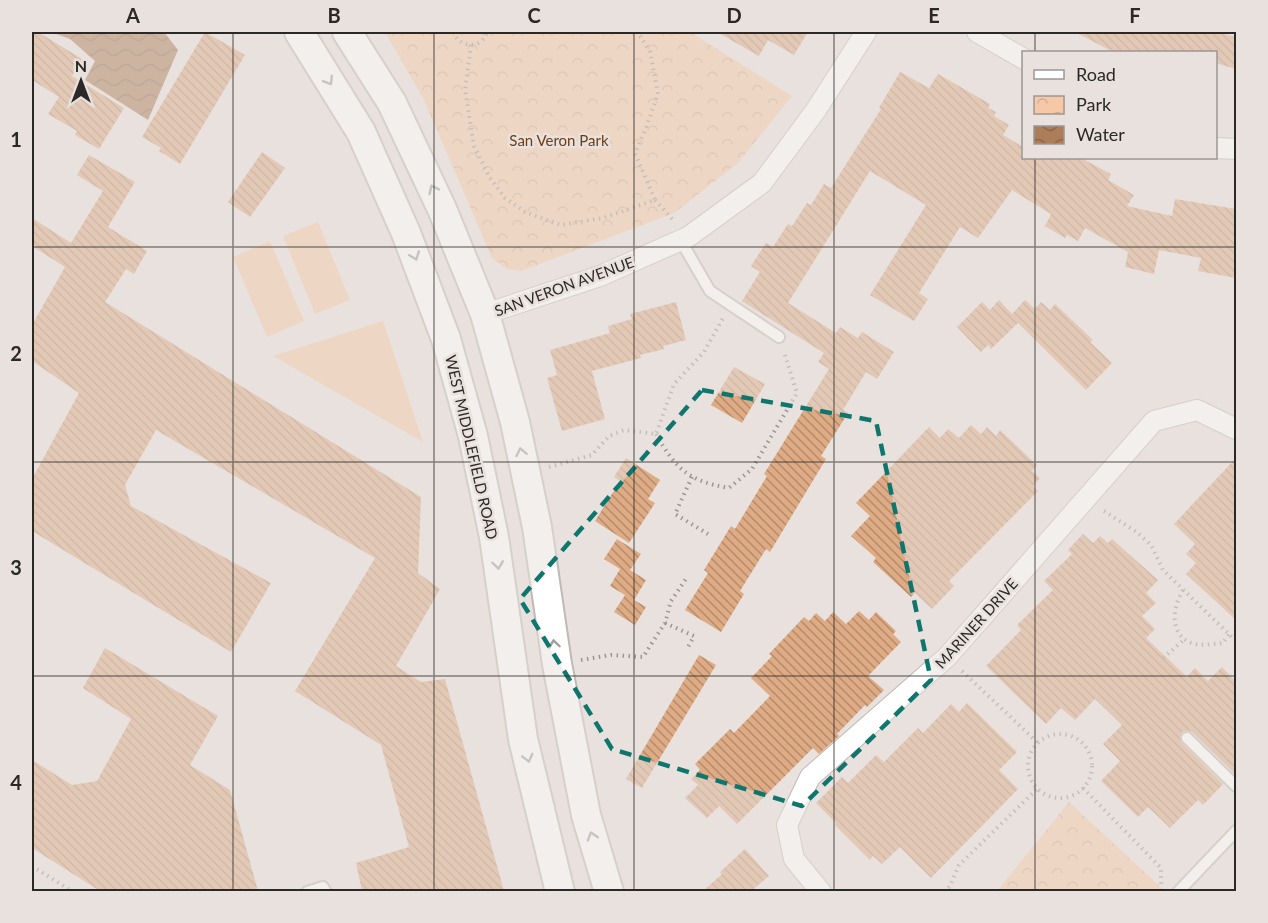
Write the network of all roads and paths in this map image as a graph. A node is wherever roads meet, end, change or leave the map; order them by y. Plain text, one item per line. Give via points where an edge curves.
1 (299, 32) edge
2 (347, 32) edge
3 (453, 32) edge
4 (487, 32) edge
5 (637, 32) edge
6 (866, 32) edge
7 (977, 32) edge
8 (471, 45) junction
9 (1022, 58) edge
10 (1217, 148) edge
11 (1236, 149) edge
12 (681, 241) junction
13 (731, 304) junction
14 (485, 314) junction
15 (779, 337) joint
16 (1236, 429) edge
17 (656, 434) junction
18 (525, 472) junction
19 (692, 477) junction
20 (1086, 499) junction
21 (708, 534) dead end
22 (686, 579) dead end
23 (1183, 590) junction
24 (665, 622) junction
25 (1229, 634) junction
26 (1185, 639) junction
27 (1234, 639) dead end
28 (687, 649) dead end
29 (947, 657) junction
30 (1163, 658) dead end
31 (557, 664) junction
32 (1187, 738) dead end
33 (1038, 743) junction
34 (1236, 786) edge
35 (1083, 788) junction
36 (1037, 789) junction
37 (1236, 831) edge
38 (32, 866) edge
39 (73, 891) edge
40 (307, 891) edge
41 (326, 891) edge
42 (560, 891) edge
43 (609, 891) edge
44 (821, 891) edge
45 (944, 891) edge
46 (1161, 891) edge
47 (1179, 891) edge

1 -> 42 main road, WEST MIDDLEFIELD ROAD via 361,132 406,233 446,339 473,436 494,537 523,739
14 -> 2 main road via 442,208 392,103
3 - 8 path via 460,42
4 - 8 path via 482,41
5 - 8 path via 650,51 658,94 635,153 655,200 603,218 561,225 525,212 505,198 490,178 474,146 465,90
6 - 12 street, SAN VERON AVENUE via 816,110 762,183
7 - 9 street
10 - 11 street
12 - 13 lane via 710,291
12 - 14 street, SAN VERON AVENUE via 600,276
13 - 15 lane
13 - 17 path via 704,352 674,384
18 -> 14 main road
15 - 19 path via 797,393 752,469 729,488 705,484
16 - 20 street, MARINER DRIVE via 1197,410 1154,421
17 - 18 path via 624,430 609,436 592,455
17 - 19 path via 669,456
31 -> 18 main road
19 - 21 path via 675,514
20 - 23 path via 1151,545 1163,570
20 - 29 street, MARINER DRIVE
22 - 24 path via 670,601
23 - 25 path
23 - 26 path via 1174,613
24 - 28 path via 694,636
24 - 31 path via 643,657 611,655
25 - 26 path via 1222,643 1204,645
25 - 27 path
26 - 30 path
29 - 33 path
29 - 44 street, MARINER DRIVE via 810,777 787,825 794,859
43 -> 31 main road via 586,815
32 - 34 lane
33 - 35 path via 1050,735 1061,734 1081,741 1092,760 1089,780
33 - 36 path via 1028,769
35 - 36 path via 1066,798 1055,798
35 - 46 path via 1161,868
36 - 45 path via 959,866
37 - 47 lane
38 - 39 path
40 - 41 lane via 323,887

